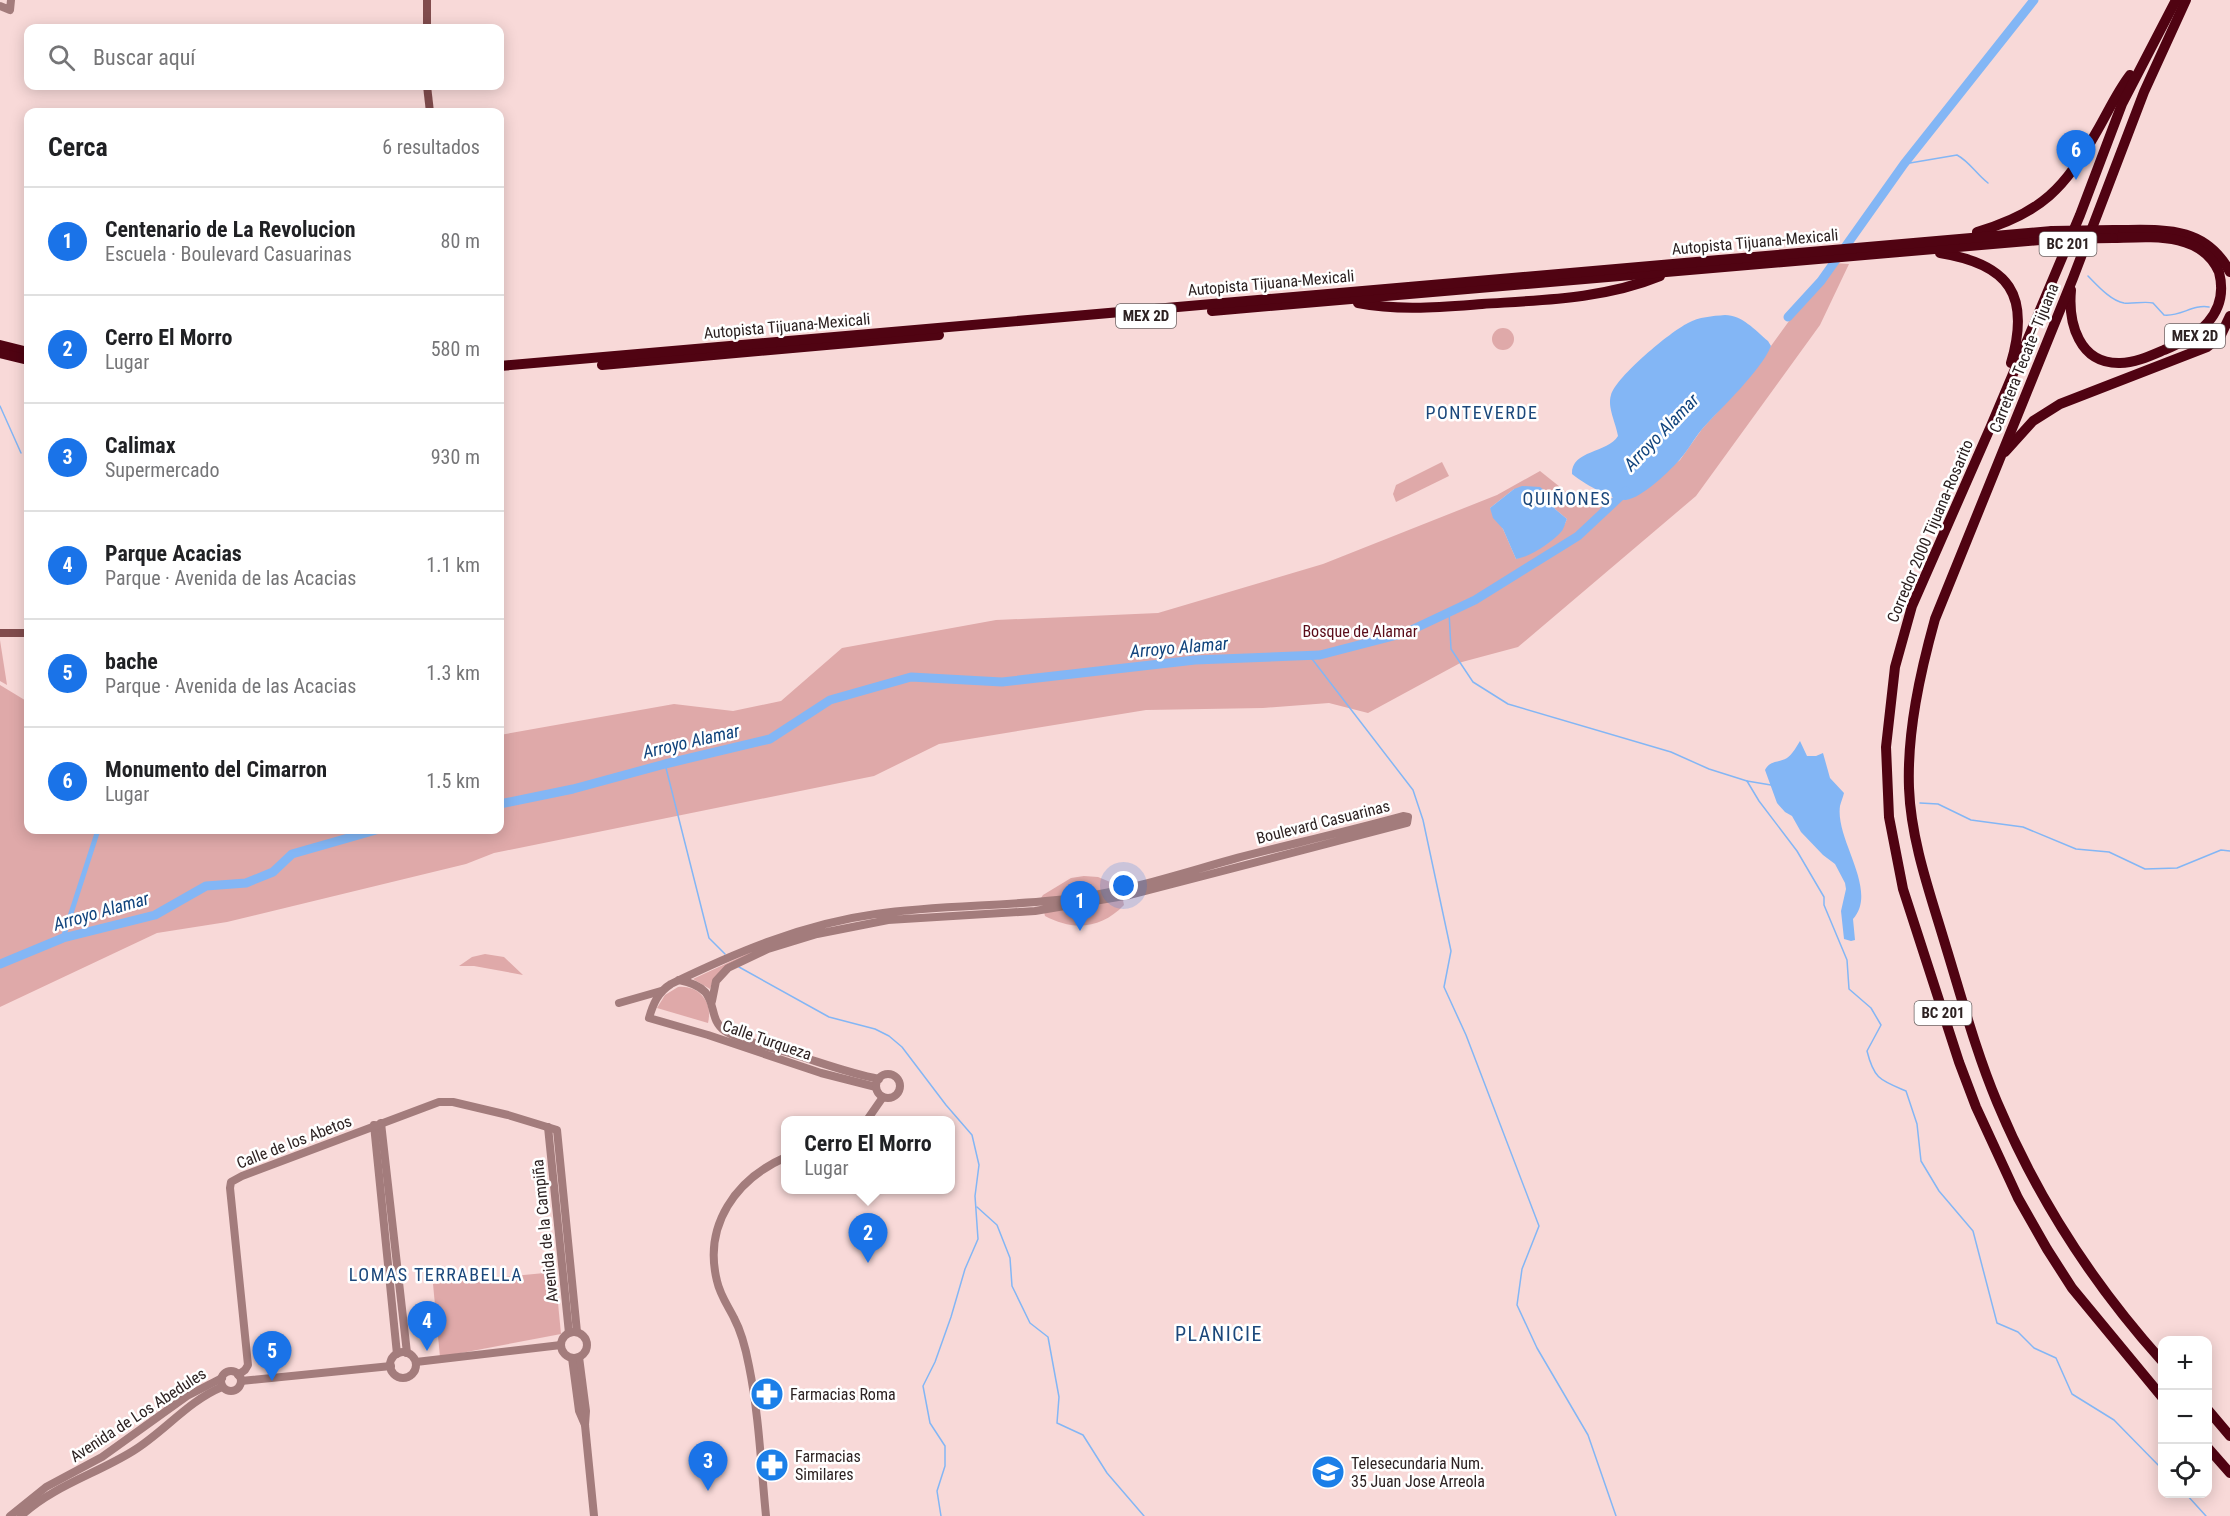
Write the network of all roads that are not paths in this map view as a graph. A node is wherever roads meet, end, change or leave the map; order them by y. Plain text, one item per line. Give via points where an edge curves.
1 (10, 0) edge
2 (428, 0) edge
3 (2176, 0) edge
4 (2186, 0) edge
5 (5, 9) edge
6 (427, 24) edge
7 (2139, 67) junction
8 (427, 90) edge
9 (430, 108) edge
10 (2114, 234) junction
11 (2052, 235) junction
12 (1937, 240) junction
13 (1911, 248) junction
14 (1791, 258) junction
15 (1671, 272) junction
16 (2230, 272) edge
17 (2073, 278) junction
18 (1343, 300) junction
19 (2230, 316) edge
20 (0, 345) edge
21 (24, 351) edge
22 (0, 354) edge
23 (24, 359) edge
24 (504, 366) edge
25 (504, 373) edge
26 (1994, 420) junction
27 (1997, 462) junction
28 (0, 633) edge
29 (24, 633) edge
30 (755, 950) junction
31 (680, 980) junction
32 (661, 991) junction
33 (712, 1001) junction
34 (619, 1003) dead end
35 (877, 1083) junction
36 (883, 1097) junction
37 (870, 1116) edge
38 (378, 1124) junction
39 (548, 1127) junction
40 (557, 1130) joint
41 (781, 1159) edge
42 (573, 1332) junction
43 (561, 1345) junction
44 (406, 1353) junction
45 (398, 1354) junction
46 (2158, 1354) edge
47 (576, 1358) junction
48 (416, 1362) junction
49 (391, 1366) junction
50 (222, 1378) junction
51 (240, 1378) junction
52 (222, 1387) junction
53 (2158, 1391) edge
54 (2212, 1415) edge
55 (2230, 1436) edge
56 (127, 1440) junction
57 (134, 1451) junction
58 (2212, 1453) edge
59 (2230, 1473) edge
60 (10, 1516) edge
61 (21, 1516) edge
62 (594, 1516) edge
63 (766, 1516) edge

1 - 5 street
2 - 6 main road
3 - 7 highway, MEX 2D
4 - 17 highway, Carretera Tecate–Tijuana / MEX 2D via 2144,92
7 - 12 highway, MEX 2D via 2126,81 2076,167 2052,195 1998,226
7 - 26 highway, Corredor 2000 Tijuana-Rosarito / BC 201
8 - 9 main road
10 - 11 highway, MEX 2D, bridge
10 - 16 highway via 2157,230 2186,233 2214,249
10 - 17 highway, MEX 2D via 2184,242 2203,251 2216,266 2223,288 2222,305 2209,325 2181,343 2136,361 2106,361 2087,349 2075,334 2070,312
11 - 12 highway
11 - 13 highway, MEX 2D
12 - 13 highway, Autopista Tijuana-Mexicali / MEX 2D
13 - 14 highway, Autopista Tijuana-Mexicali / MEX 2D
13 - 26 highway via 1978,262 1996,273 2014,295 2019,308 2019,334
14 - 15 highway, Autopista Tijuana-Mexicali / MEX 2D
14 - 24 highway, Autopista Tijuana-Mexicali / MEX 2D
15 - 18 highway, Autopista Tijuana-Mexicali / MEX 2D
15 - 18 highway via 1604,293 1514,302 1414,308
17 - 27 highway, Carretera Tecate–Tijuana / MEX 2D
18 - 25 highway, Autopista Tijuana-Mexicali / MEX 2D
19 - 27 highway via 2223,332 2207,347 2043,414 2025,428
20 - 21 highway
22 - 23 highway
26 - 53 highway, Corredor 2000 Tijuana-Rosarito / BC 201 via 1915,597 1895,667 1886,747 1894,852 1959,1062 2008,1178 2072,1288
27 - 46 highway, BC 201 via 1935,619 1921,673 1910,755 1913,824 1979,1055 2016,1145 2066,1236 2118,1309
28 - 29 main road
30 - 30 street, Boulevard Casuarinas via 868,922 1035,911 1130,895 1407,823 1408,817 1112,891 1043,902 877,914 830,922
30 - 31 street, Boulevard Casuarinas
30 - 33 street, Boulevard Casuarinas via 720,974
31 - 32 street, Boulevard Casuarinas
31 - 33 street via 698,986
32 - 34 street, Boulevard Casuarinas
32 - 35 street, Calle Turqueza via 649,1018 821,1073
33 - 35 street, Calle Turqueza via 725,1031
35 - 36 street via 878,1093
35 - 36 street via 890,1075 899,1083 895,1095
36 - 37 street
38 - 39 street, Calle de los Abetos via 445,1102
38 - 44 street
38 - 45 street
38 - 51 street, Calle de los Abetos via 230,1184 248,1365
39 - 40 street, Calle de los Abetos
39 - 42 street, Avenida de la Campiña
40 - 42 street, Avenida de la Campiña
41 - 63 street via 761,1169 741,1187 722,1217 714,1250 717,1282 747,1356
42 - 43 street via 563,1338
42 - 47 street via 585,1338 587,1344 586,1351
43 - 47 street via 564,1354
43 - 48 street
44 - 45 street
44 - 48 street
45 - 49 street
47 - 62 street via 579,1411 585,1425
48 - 49 street via 412,1374 405,1378 393,1373
49 - 51 street
50 - 51 street via 230,1371
50 - 52 street
50 - 56 street, Avenida de Los Abedules via 187,1396
51 - 52 street via 238,1389
52 - 57 street, Avenida de Los Abedules via 192,1405
54 - 55 highway
56 - 57 street
56 - 60 street, Avenida de Los Abedules via 55,1481
57 - 61 street, Avenida de Los Abedules via 58,1489
58 - 59 highway

